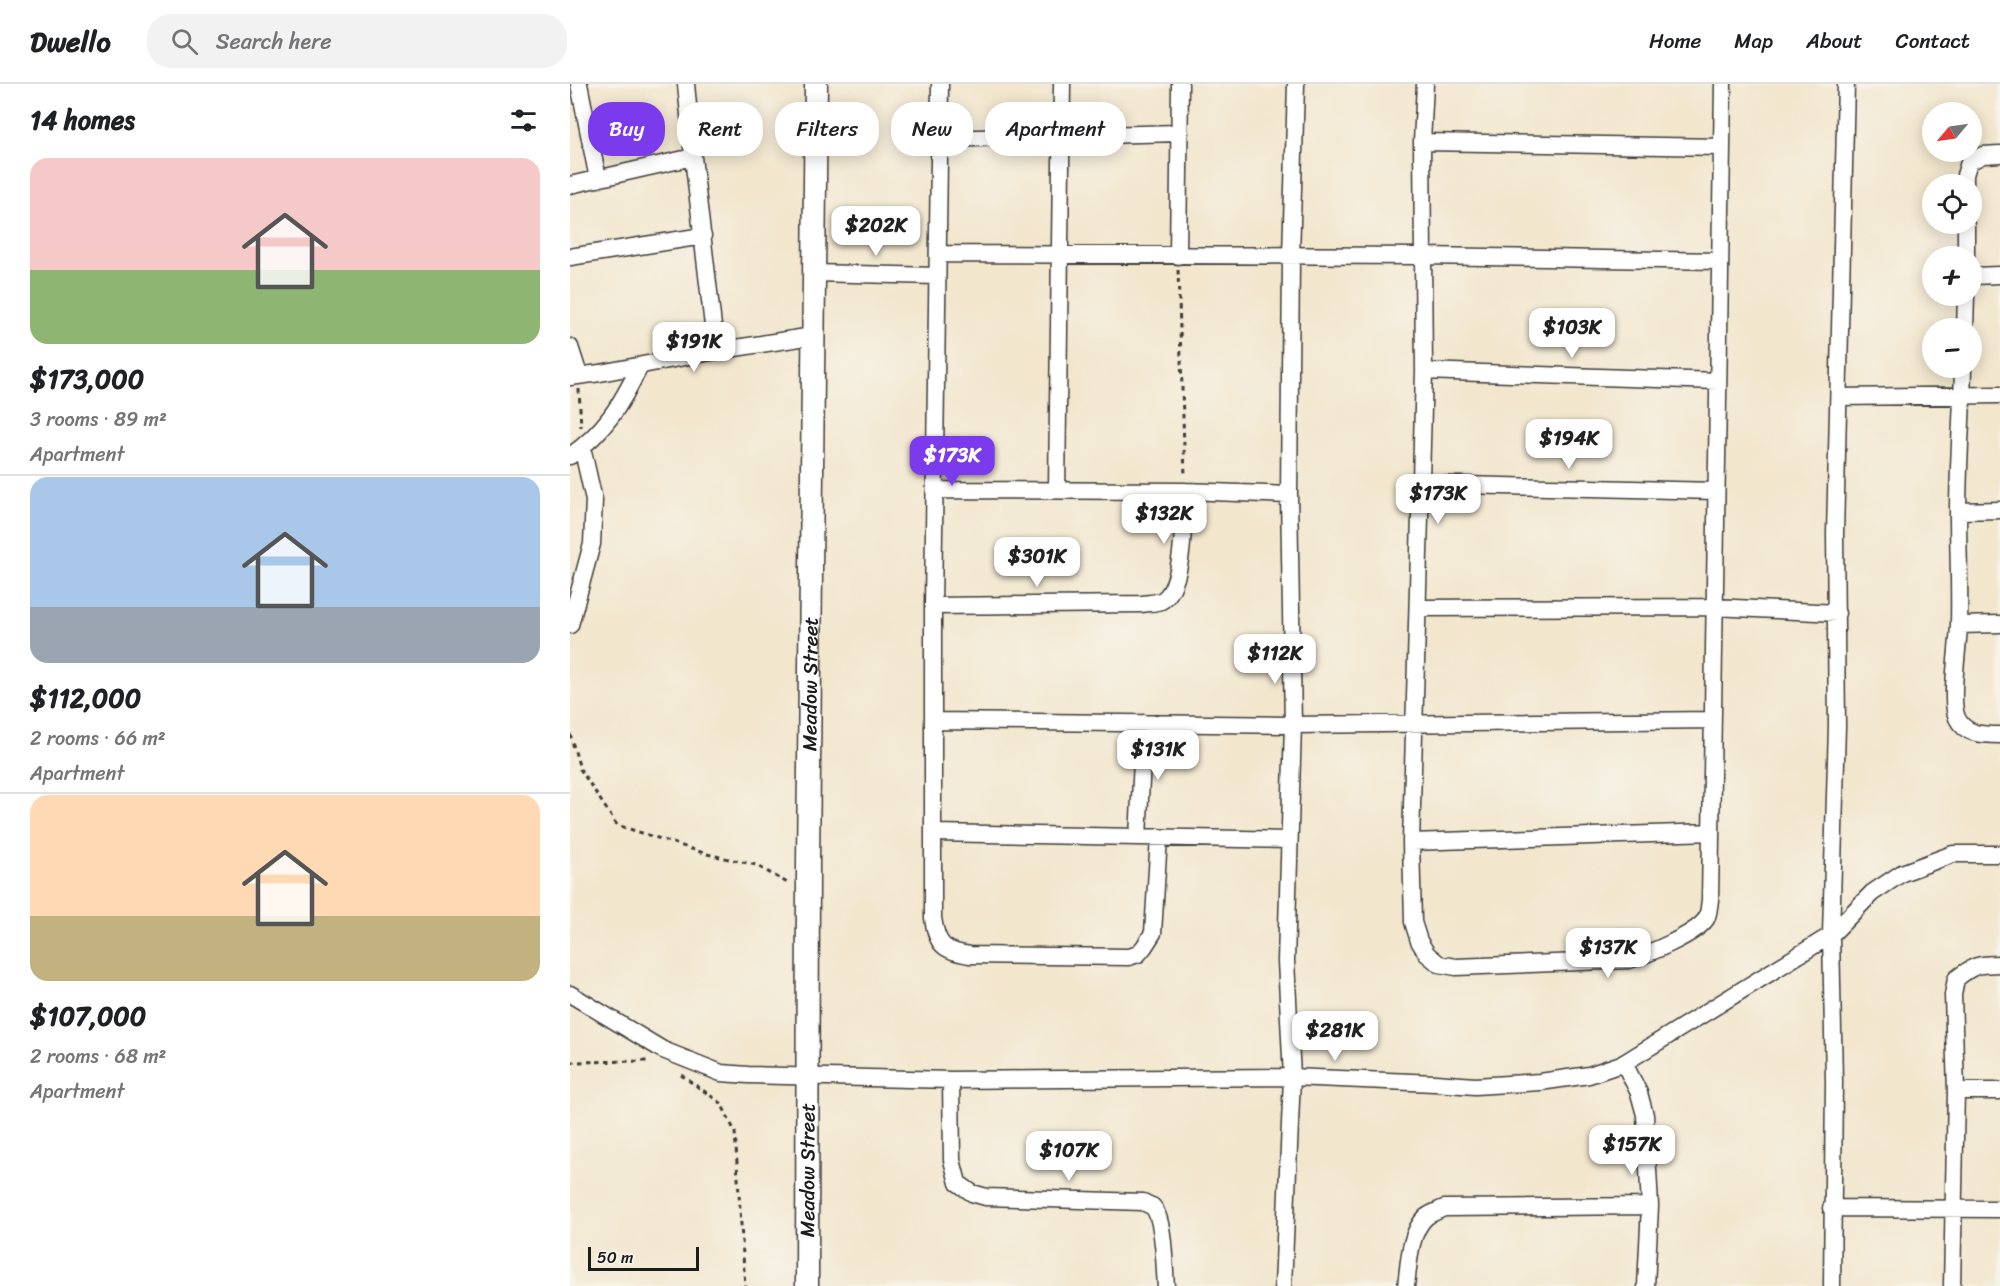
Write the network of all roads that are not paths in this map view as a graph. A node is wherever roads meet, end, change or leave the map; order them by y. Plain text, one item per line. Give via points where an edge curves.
1 (579, 84) edge
2 (686, 84) edge
3 (816, 84) edge
4 (940, 84) edge
5 (1062, 84) edge
6 (1180, 84) edge
7 (1296, 84) edge
8 (1425, 84) edge
9 (1723, 84) edge
10 (1846, 84) edge
11 (940, 102) edge
12 (1062, 102) edge
13 (1180, 133) junction
14 (1126, 134) edge
15 (1422, 142) junction
16 (1721, 147) junction
17 (2000, 154) edge
18 (939, 156) edge
19 (1062, 156) edge
20 (693, 157) junction
21 (1965, 174) edge
22 (598, 179) junction
23 (570, 185) edge
24 (702, 236) junction
25 (938, 254) junction
26 (1060, 254) junction
27 (1178, 256) junction
28 (1423, 256) junction
29 (570, 257) edge
30 (1291, 257) junction
31 (1719, 261) junction
32 (813, 273) junction
33 (2000, 275) edge
34 (937, 276) junction
35 (1982, 276) edge
36 (813, 336) junction
37 (570, 346) edge
38 (716, 351) junction
39 (640, 366) junction
40 (1424, 371) junction
41 (574, 376) edge
42 (1963, 378) edge
43 (1718, 381) junction
44 (1962, 395) junction
45 (2000, 395) edge
46 (1839, 397) junction
47 (576, 451) edge
48 (1422, 484) junction
49 (935, 490) junction
50 (1057, 490) junction
51 (1185, 491) junction
52 (1716, 491) junction
53 (1289, 495) junction
54 (2000, 510) edge
55 (1958, 511) junction
56 (933, 606) junction
57 (1714, 607) junction
58 (1418, 608) junction
59 (1837, 613) junction
60 (2000, 624) edge
61 (570, 625) edge
62 (1959, 625) junction
63 (1713, 720) junction
64 (934, 721) junction
65 (1144, 723) junction
66 (1414, 723) junction
67 (1293, 725) junction
68 (2000, 735) edge
69 (1711, 832) junction
70 (934, 833) junction
71 (1138, 837) junction
72 (1159, 837) junction
73 (1289, 840) junction
74 (1411, 843) junction
75 (2000, 854) edge
76 (1831, 935) junction
77 (2000, 964) edge
78 (570, 994) edge
79 (1624, 1063) junction
80 (809, 1077) junction
81 (1292, 1077) junction
82 (951, 1080) junction
83 (1956, 1091) junction
84 (2000, 1091) edge
85 (1650, 1206) junction
86 (1832, 1208) junction
87 (1953, 1209) junction
88 (2000, 1209) edge
89 (807, 1286) edge
90 (1166, 1286) edge
91 (1283, 1286) edge
92 (1406, 1286) edge
93 (1646, 1286) edge
94 (1832, 1286) edge
95 (1952, 1286) edge

1 - 22 street
2 - 20 street
3 - 32 street, Meadow Street
4 - 11 street
5 - 12 street
6 - 13 street
7 - 30 street
8 - 15 street
9 - 16 street
10 - 46 street
13 - 14 street
13 - 27 street
15 - 16 street
15 - 28 street
16 - 31 street
17 - 21 street via 1983,155 1969,162
18 - 25 street
19 - 26 street
20 - 22 street
20 - 24 street
22 - 23 street
24 - 29 street
24 - 38 street
25 - 26 street
25 - 34 street
26 - 27 street
26 - 50 street
27 - 30 street
28 - 30 street
28 - 31 street
28 - 40 street
30 - 53 street
31 - 43 street
32 - 34 street
32 - 36 street, Meadow Street
33 - 35 street
34 - 49 street
36 - 38 street
36 - 80 street, Meadow Street
37 - 41 street
38 - 39 street
39 - 41 street
39 - 47 street via 621,404
40 - 43 street
40 - 48 street
42 - 44 street
43 - 52 street
44 - 45 street
44 - 46 street
44 - 55 street
46 - 59 street
47 - 61 street via 594,500 592,544
48 - 52 street
48 - 58 street
49 - 50 street
49 - 56 street
50 - 51 street
51 - 53 street
51 - 56 street via 1176,579 1169,594 1160,601
52 - 57 street
53 - 67 street
54 - 55 street
55 - 62 street
56 - 64 street
57 - 58 street
57 - 59 street
57 - 63 street
58 - 66 street
59 - 76 street
60 - 62 street
62 - 68 street via 1956,715 1962,727 1970,731
63 - 66 street
63 - 69 street
64 - 65 street
64 - 70 street
65 - 67 street
65 - 71 street
66 - 67 street
66 - 74 street
67 - 73 street
69 - 74 street
69 - 74 street via 1710,900 1706,918 1691,931 1629,960 1538,964 1456,967 1439,964 1427,954 1413,922
70 - 71 street
70 - 72 street via 936,935 952,952 991,956 1138,954 1153,933
71 - 72 street
72 - 73 street
73 - 81 street via 1286,961
75 - 76 street via 1953,854 1902,873 1872,893
76 - 79 street
76 - 86 street
77 - 83 street via 1979,964 1956,979
78 - 80 street via 663,1050 693,1063 721,1072
79 - 81 street via 1590,1075 1503,1086
79 - 85 street via 1646,1115
80 - 82 street
80 - 89 street, Meadow Street
81 - 82 street
81 - 91 street
82 - 90 street via 952,1160 958,1183 986,1197 1143,1202 1152,1206 1158,1217
83 - 84 street
83 - 87 street
85 - 92 street via 1444,1208 1427,1216 1418,1228
85 - 93 street
86 - 87 street
86 - 94 street
87 - 88 street
87 - 95 street

